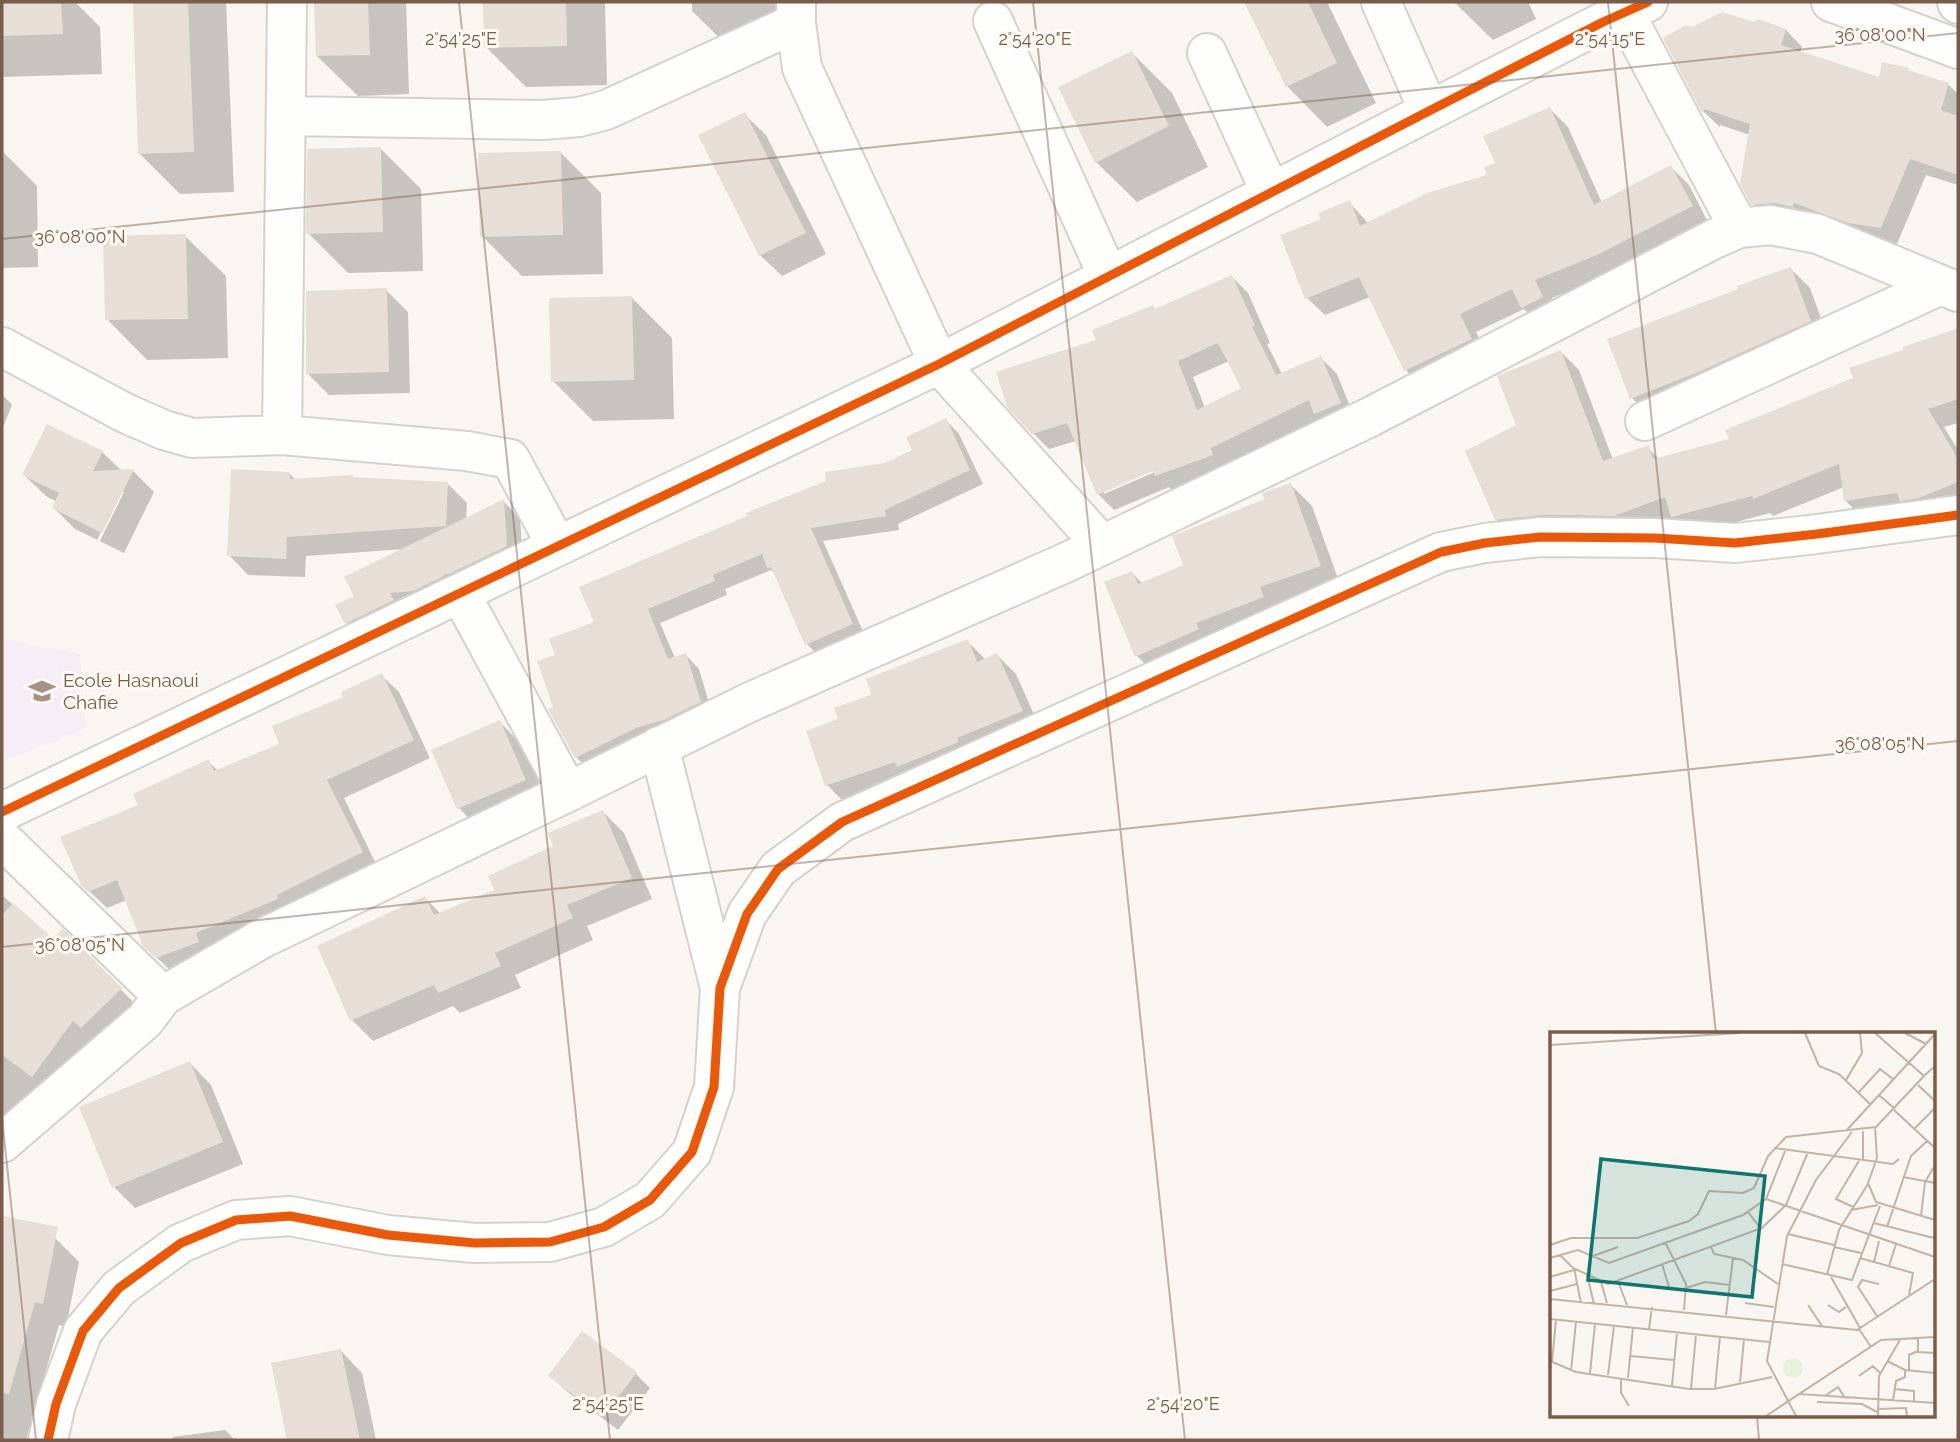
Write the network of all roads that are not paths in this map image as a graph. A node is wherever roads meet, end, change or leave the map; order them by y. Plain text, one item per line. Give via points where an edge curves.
1 (287, 2) edge
2 (1381, 2) edge
3 (1831, 2) edge
4 (1617, 9) edge
5 (796, 13) edge
6 (993, 21) dead end
7 (1958, 50) edge
8 (1208, 53) dead end
9 (1429, 111) junction
10 (286, 116) junction
11 (1271, 193) junction
12 (1739, 228) junction
13 (1108, 276) junction
14 (1950, 288) edge
15 (2, 346) edge
16 (939, 363) junction
17 (1645, 421) dead end
18 (282, 435) junction
19 (1958, 515) edge
20 (1102, 545) junction
21 (557, 547) junction
22 (460, 593) junction
23 (659, 746) junction
24 (568, 792) junction
25 (2, 812) edge
26 (2, 839) edge
27 (720, 988) junction
28 (163, 996) junction
29 (2, 1143) edge
30 (48, 1440) edge

1 - 10 street
2 - 9 street
3 - 7 street
4 - 9 street
4 - 12 street
5 - 10 street via 606,110 579,117
5 - 16 street via 802,68
6 - 13 street
8 - 11 street
9 - 11 street
10 - 18 street
11 - 13 street
12 - 14 street via 1770,225 1818,234
12 - 20 street via 1370,417
13 - 16 street
14 - 17 street
15 - 18 street via 164,430 192,438
16 - 20 street
16 - 21 street
18 - 21 street via 510,459
19 - 27 street via 1735,542 1540,537 1441,552 842,822 778,869 747,914
20 - 23 street
21 - 22 street
22 - 24 street
22 - 25 street
23 - 24 street
23 - 27 street
24 - 28 street via 263,938
26 - 28 street
27 - 30 street via 714,1087 692,1152 650,1200 604,1227 550,1242 475,1243 388,1235 290,1216 236,1220 181,1243 111,1296 83,1331 55,1404
28 - 29 street via 145,1020

